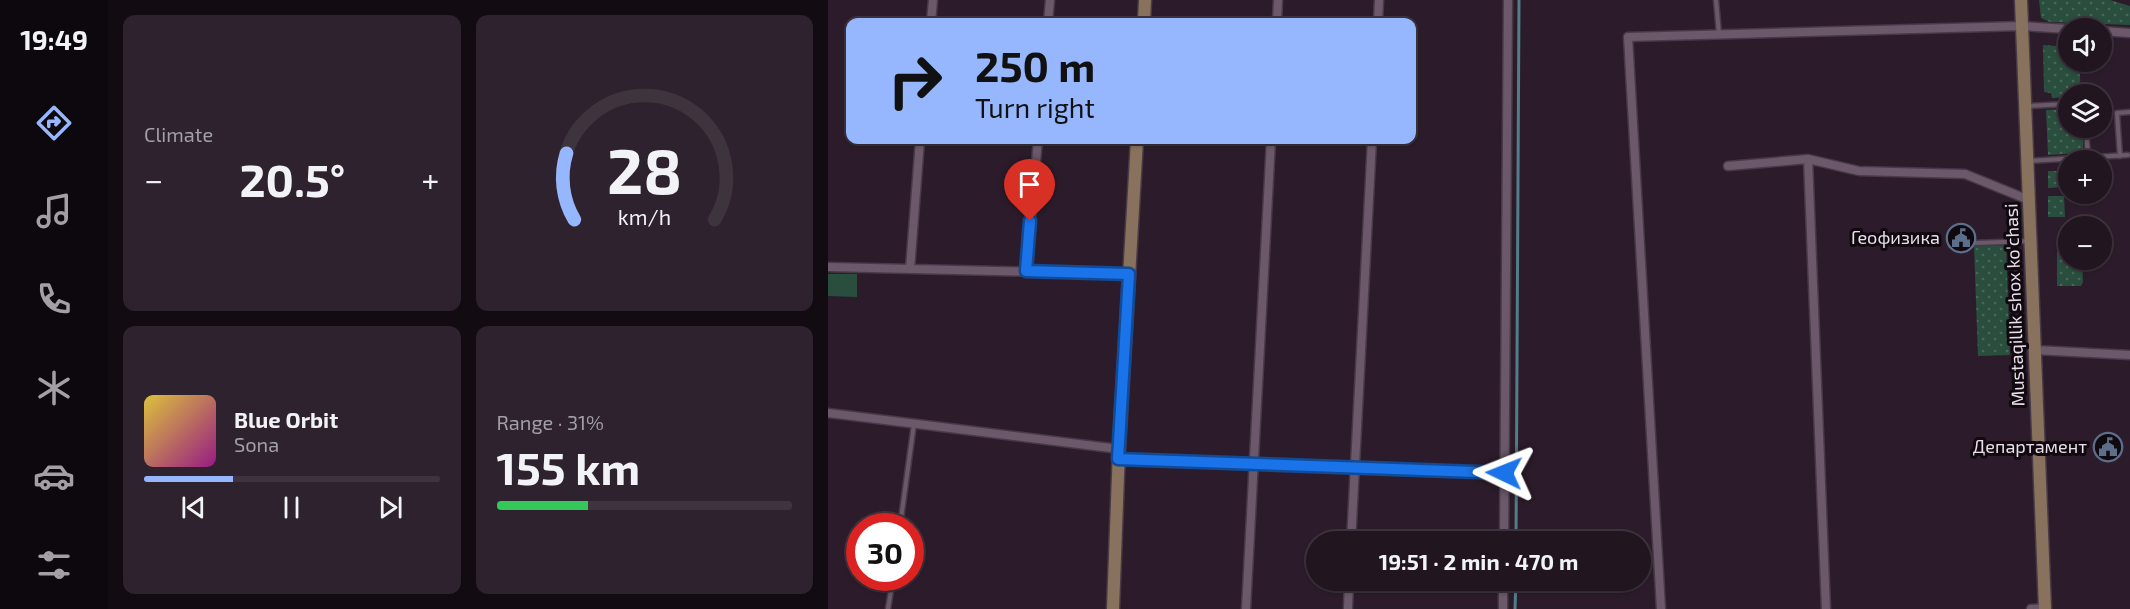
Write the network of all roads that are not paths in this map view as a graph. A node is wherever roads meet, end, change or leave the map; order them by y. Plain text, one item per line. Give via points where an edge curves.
1 (933, 0) edge
2 (1050, 0) edge
3 (1145, 0) edge
4 (1278, 0) edge
5 (1379, 0) edge
6 (1508, 0) edge
7 (1716, 0) edge
8 (2021, 0) edge
9 (931, 18) edge
10 (1048, 18) edge
11 (1144, 18) edge
12 (1277, 18) edge
13 (1378, 18) edge
14 (2022, 26) junction
15 (2058, 28) edge
16 (2112, 32) edge
17 (2130, 33) edge
18 (1719, 35) junction
19 (2058, 104) edge
20 (2025, 106) junction
21 (2130, 112) edge
22 (920, 144) edge
23 (1038, 144) edge
24 (1137, 144) edge
25 (1271, 144) edge
26 (1372, 144) edge
27 (2128, 155) dead end
28 (2112, 156) edge
29 (2120, 156) junction
30 (1808, 159) junction
31 (2058, 159) edge
32 (2028, 161) junction
33 (1728, 166) dead end
34 (2029, 200) junction
35 (2031, 241) junction
36 (1976, 243) dead end
37 (828, 267) edge
38 (910, 270) junction
39 (1026, 271) junction
40 (1129, 274) junction
41 (2035, 350) junction
42 (2130, 355) edge
43 (828, 413) edge
44 (914, 424) junction
45 (1119, 454) junction
46 (1254, 464) junction
47 (1354, 468) junction
48 (1504, 473) junction
49 (902, 513) edge
50 (1351, 531) edge
51 (1504, 531) edge
52 (891, 591) edge
53 (1349, 591) edge
54 (1503, 591) edge
55 (888, 609) edge
56 (1113, 609) edge
57 (1246, 609) edge
58 (1348, 609) edge
59 (1503, 609) edge
60 (1661, 609) edge
61 (1826, 609) edge
62 (2031, 609) edge
63 (2045, 609) edge

1 - 9 street
2 - 10 street
3 - 11 street
4 - 12 street
5 - 13 street
6 - 48 street
7 - 18 lane
8 - 14 street, Mustaqillik shox ko'chasi
14 - 15 street
14 - 18 street
14 - 20 street, Mustaqillik shox ko'chasi
16 - 17 street
18 - 60 street via 1628,37
19 - 20 lane
20 - 32 street, Mustaqillik shox ko'chasi
21 - 29 lane via 2117,113
22 - 38 street
23 - 39 street
24 - 40 street
25 - 46 street
26 - 47 street
27 - 29 lane
28 - 29 lane
30 - 33 street
30 - 34 street via 1859,171 1965,174
30 - 61 street
31 - 32 lane
32 - 34 street, Mustaqillik shox ko'chasi
34 - 35 street, Mustaqillik shox ko'chasi
35 - 36 lane
35 - 41 street, Mustaqillik shox ko'chasi
37 - 38 street
38 - 39 street
39 - 40 street
40 - 45 street
41 - 42 street
41 - 63 street, Mustaqillik shox ko'chasi
43 - 44 street
44 - 45 street
44 - 49 lane
45 - 46 street
45 - 56 street
46 - 47 street
46 - 57 street
47 - 48 street
47 - 50 street
48 - 51 street
52 - 55 lane
53 - 58 street
54 - 59 street
62 - 63 street

